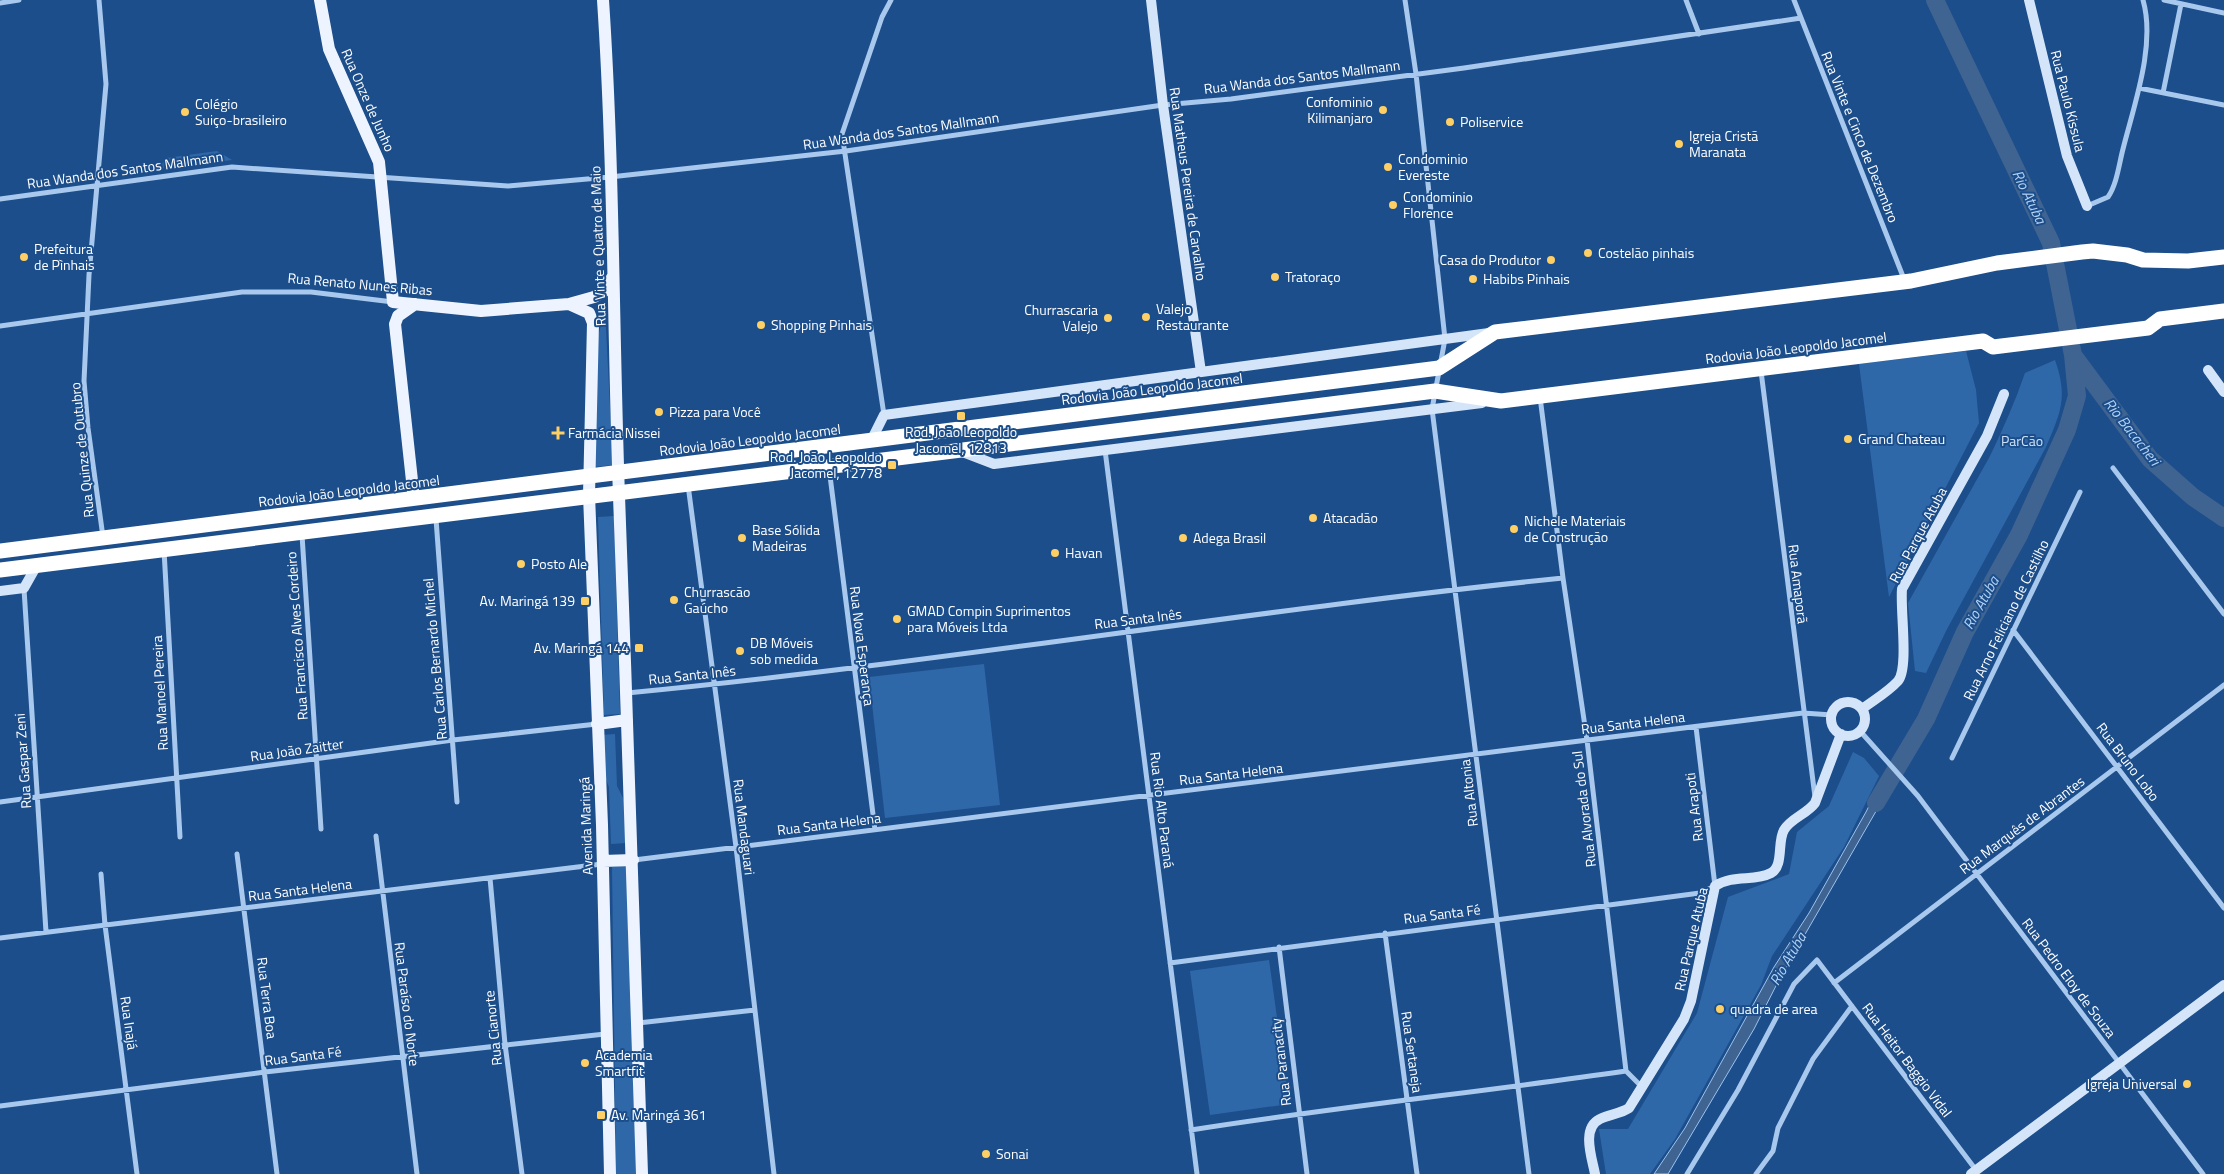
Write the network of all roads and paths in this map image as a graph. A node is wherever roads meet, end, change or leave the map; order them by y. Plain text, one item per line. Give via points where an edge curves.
1 (20, 0) edge
2 (99, 0) edge
3 (320, 0) edge
4 (603, 0) edge
5 (891, 0) edge
6 (1151, 0) edge
7 (1405, 0) edge
8 (1686, 0) edge
9 (1794, 0) edge
10 (2029, 0) edge
11 (2143, 0) edge
12 (2164, 0) edge
13 (0, 3) edge
14 (2181, 4) junction
15 (2224, 13) edge
16 (1801, 18) junction
17 (1699, 34) junction
18 (1416, 74) junction
19 (2139, 88) junction
20 (2164, 93) junction
21 (1163, 105) junction
22 (2224, 105) edge
23 (846, 151) junction
24 (610, 177) junction
25 (380, 178) junction
26 (98, 185) junction
27 (0, 198) edge
28 (2087, 206) joint
29 (2224, 257) edge
30 (614, 273) junction
31 (1905, 282) junction
32 (393, 302) junction
33 (416, 304) junction
34 (569, 304) junction
35 (2224, 311) edge
36 (88, 313) junction
37 (0, 326) edge
38 (1495, 332) junction
39 (1444, 339) junction
40 (1439, 368) junction
41 (1760, 368) junction
42 (2208, 370) dead end
43 (1201, 372) junction
44 (1435, 391) junction
45 (2224, 392) edge
46 (2004, 394) dead end
47 (1540, 396) junction
48 (1501, 401) junction
49 (1432, 409) junction
50 (884, 415) junction
51 (871, 441) junction
52 (955, 449) junction
53 (1105, 450) junction
54 (828, 465) junction
55 (2114, 468) dead end
56 (619, 473) junction
57 (589, 477) junction
58 (688, 483) junction
59 (619, 492) junction
60 (2080, 492) dead end
61 (589, 495) junction
62 (414, 499) junction
63 (435, 515) junction
64 (302, 532) junction
65 (103, 538) junction
66 (164, 549) junction
67 (0, 551) edge
68 (105, 556) junction
69 (37, 565) junction
70 (0, 570) edge
71 (1563, 578) junction
72 (24, 588) junction
73 (1456, 589) junction
74 (0, 591) edge
75 (2224, 614) edge
76 (2013, 630) junction
77 (1128, 631) junction
78 (853, 668) junction
79 (714, 684) junction
80 (2224, 685) edge
81 (627, 693) junction
82 (1862, 709) junction
83 (1803, 713) junction
84 (1832, 715) junction
85 (627, 720) junction
86 (597, 724) junction
87 (1696, 726) junction
88 (1860, 731) junction
89 (1841, 734) junction
90 (453, 740) junction
91 (1587, 740) junction
92 (1475, 754) junction
93 (1952, 758) dead end
94 (316, 759) junction
95 (2117, 767) junction
96 (176, 779) junction
97 (1149, 795) junction
98 (37, 797) junction
99 (0, 802) edge
100 (457, 802) dead end
101 (1815, 803) junction
102 (321, 828) dead end
103 (875, 830) junction
104 (376, 836) dead end
105 (180, 837) dead end
106 (736, 847) junction
107 (237, 854) dead end
108 (633, 860) junction
109 (603, 863) junction
110 (101, 874) dead end
111 (1977, 874) junction
112 (490, 878) junction
113 (1715, 886) junction
114 (381, 892) junction
115 (1606, 906) junction
116 (2224, 908) edge
117 (244, 909) junction
118 (1495, 919) junction
119 (105, 925) junction
120 (46, 932) junction
121 (1385, 933) junction
122 (0, 938) edge
123 (1279, 947) junction
124 (1170, 962) junction
125 (1834, 983) junction
126 (2224, 985) edge
127 (1852, 1006) junction
128 (755, 1010) junction
129 (638, 1024) junction
130 (608, 1034) junction
131 (505, 1044) junction
132 (402, 1056) junction
133 (2119, 1063) junction
134 (1626, 1071) junction
135 (265, 1072) junction
136 (1517, 1087) junction
137 (1643, 1088) junction
138 (127, 1090) junction
139 (1407, 1099) junction
140 (0, 1106) edge
141 (1299, 1113) junction
142 (1192, 1130) junction
143 (1975, 1173) edge
144 (137, 1174) edge
145 (277, 1174) edge
146 (417, 1174) edge
147 (522, 1174) edge
148 (610, 1174) edge
149 (642, 1174) edge
150 (774, 1174) edge
151 (1197, 1174) edge
152 (1307, 1174) edge
153 (1417, 1174) edge
154 (1529, 1174) edge
155 (1594, 1174) edge
156 (1687, 1174) edge
157 (1756, 1174) edge
158 (2203, 1174) edge

1 - 13 street
2 - 26 street, Rua Quinze de Outubro via 106,84
3 - 25 main road, Rua Onze de Junho via 329,49 379,162
4 - 24 main road, Rua Vinte e Quatro de Maio
5 - 23 street via 842,134
6 - 21 street, Rua Matheus Pereira de Carvalho
7 - 18 street, Rua Altonia
8 - 17 street
9 - 16 street, Rua Vinte e Cinco de Dezembro
10 - 28 street, Rua Paulo Kissula via 2067,156
11 - 19 street via 2147,32
12 - 14 street
14 - 15 street
14 - 20 street
16 - 17 street, Rua Wanda dos Santos Mallmann
16 - 31 street, Rua Vinte e Cinco de Dezembro
17 - 18 street, Rua Wanda dos Santos Mallmann
18 - 21 street, Rua Wanda dos Santos Mallmann
18 - 39 street, Rua Altonia
19 - 20 street
19 - 28 street via 2110,193 2104,200
20 - 22 street
21 - 23 street, Rua Wanda dos Santos Mallmann
21 - 43 street, Rua Matheus Pereira de Carvalho
23 - 24 street, Rua Wanda dos Santos Mallmann
23 - 50 street
24 - 25 street, Rua Wanda dos Santos Mallmann via 508,186
24 - 30 main road, Rua Vinte e Quatro de Maio
25 - 26 street, Rua Wanda dos Santos Mallmann via 232,167
25 - 32 main road, Rua Onze de Junho
26 - 27 street, Rua Wanda dos Santos Mallmann
26 - 36 street, Rua Quinze de Outubro
29 - 31 highway, Rodovia João Leopoldo Jacomel via 2143,260 2093,251
30 - 34 main road, Rua Renato Nunes Ribas via 604,292
30 - 56 main road, Rua Vinte e Quatro de Maio
31 - 38 highway, Rodovia João Leopoldo Jacomel
32 - 33 main road, Rua Renato Nunes Ribas
32 - 36 street, Rua Renato Nunes Ribas via 311,292 242,292
33 - 34 main road, Rua Renato Nunes Ribas via 481,311
33 - 62 main road via 398,316 395,324
34 - 57 main road, Rua Vinte e Quatro de Maio via 589,313 593,323
35 - 41 highway, Rodovia João Leopoldo Jacomel via 2160,319 2148,328 2039,342 1993,347 1982,341
36 - 37 street, Rua Renato Nunes Ribas
36 - 65 street, Rua Quinze de Outubro via 85,395
38 - 39 street, Rodovia João Leopoldo Jacomel
38 - 40 highway, Rodovia João Leopoldo Jacomel
39 - 40 street, Rua Altonia
39 - 43 street, Rodovia João Leopoldo Jacomel
40 - 44 street, Rua Altonia
40 - 51 highway, Rodovia João Leopoldo Jacomel
41 - 47 highway, Rodovia João Leopoldo Jacomel
41 - 83 street, Rua Amaporã
42 - 45 street
43 - 50 street, Rodovia João Leopoldo Jacomel
44 - 48 highway, Rodovia João Leopoldo Jacomel
44 - 49 street, Rua Altonia
44 - 52 highway, Rodovia João Leopoldo Jacomel
46 - 82 street, Rua Parque Atuba via 1987,436 1902,589 1904,666 1900,679
47 - 48 highway, Rodovia João Leopoldo Jacomel
47 - 71 street, Rua Alvorada do Sul
48 - 49 street, Rodovia João Leopoldo Jacomel
49 - 53 street, Rodovia João Leopoldo Jacomel
49 - 73 street, Rua Altonia
50 - 51 street
51 - 56 highway, Rodovia João Leopoldo Jacomel
52 - 53 street, Rodovia João Leopoldo Jacomel via 994,464
52 - 54 highway, Rodovia João Leopoldo Jacomel
53 - 77 street, Rua Rio Alto Paraná
54 - 58 highway, Rodovia João Leopoldo Jacomel
54 - 78 street, Rua Nova Esperança
55 - 75 street
56 - 57 highway, Rodovia João Leopoldo Jacomel
56 - 59 main road, Rua Vinte e Quatro de Maio
57 - 61 main road, Avenida Maringá
57 - 62 highway, Rodovia João Leopoldo Jacomel
58 - 59 highway, Rodovia João Leopoldo Jacomel
58 - 79 street, Rua Mandaguari
59 - 61 highway, Rodovia João Leopoldo Jacomel
59 - 81 main road
60 - 76 street, Rua Arno Feliciano de Castilho
61 - 63 highway, Rodovia João Leopoldo Jacomel
61 - 86 main road, Avenida Maringá
62 - 65 highway, Rodovia João Leopoldo Jacomel
63 - 64 highway, Rodovia João Leopoldo Jacomel
63 - 90 street, Rua Carlos Bernardo Michel
64 - 66 highway, Rodovia João Leopoldo Jacomel
64 - 94 street, Rua Francisco Alves Cordeiro
65 - 67 highway, Rodovia João Leopoldo Jacomel
65 - 68 highway
66 - 68 highway, Rodovia João Leopoldo Jacomel
66 - 96 street, Rua Manoel Pereira
68 - 69 highway, Rodovia João Leopoldo Jacomel
69 - 70 highway, Rodovia João Leopoldo Jacomel
69 - 72 street
71 - 73 street, Rua Santa Inês
71 - 91 street, Rua Alvorada do Sul
72 - 74 street
72 - 98 street, Rua Gaspar Zeni
73 - 77 street, Rua Santa Inês
73 - 92 street, Rua Altonia
76 - 93 street, Rua Arno Feliciano de Castilho
76 - 95 street, Rua Bruno Lobo
77 - 78 street, Rua Santa Inês
77 - 97 street, Rua Rio Alto Paraná
78 - 79 street, Rua Santa Inês
78 - 103 street, Rua Nova Esperança
79 - 81 street, Rua Santa Inês
79 - 106 street, Rua Mandaguari
80 - 95 street, Rua Marquês de Abrantes
81 - 85 main road
82 - 84 street via 1853,703 1842,703
82 - 88 street via 1864,722
83 - 84 street, Rua Santa Helena
83 - 87 street, Rua Santa Helena
83 - 101 street, Rua Amaporã
84 - 89 street via 1833,726
85 - 86 main road
85 - 108 main road
86 - 90 street, Rua João Zaitter
86 - 109 main road, Avenida Maringá
87 - 91 street, Rua Santa Helena
87 - 113 street, Rua Arapoti
88 - 89 street via 1851,735
88 - 111 street, Rua Pedro Eloy de Souza via 1918,796
89 - 101 street, Rua Parque Atuba
90 - 94 street, Rua João Zaitter
90 - 100 street, Rua Carlos Bernardo Michel
91 - 92 street, Rua Santa Helena
91 - 115 street, Rua Alvorada do Sul
92 - 97 street, Rua Santa Helena
92 - 118 street, Rua Altonia
94 - 96 street, Rua João Zaitter
94 - 102 street, Rua Francisco Alves Cordeiro
95 - 111 street, Rua Marquês de Abrantes
95 - 116 street, Rua Bruno Lobo
96 - 98 street, Rua João Zaitter
96 - 105 street, Rua Manoel Pereira
97 - 103 street, Rua Santa Helena
97 - 124 street, Rua Rio Alto Paraná
98 - 99 street, Rua João Zaitter
98 - 120 street, Rua Gaspar Zeni
101 - 113 street, Rua Parque Atuba via 1810,811 1785,828 1774,872 1732,878
103 - 106 street, Rua Santa Helena
104 - 114 street, Rua Paraíso do Norte
106 - 108 street, Rua Santa Helena
106 - 128 street, Rua Mandaguari
107 - 117 street, Rua Terra Boa
108 - 109 main road
108 - 129 main road
109 - 112 street, Rua Santa Helena
109 - 130 main road, Avenida Maringá
110 - 119 street, Rua Inajá
111 - 125 street, Rua Marquês de Abrantes
111 - 133 street, Rua Pedro Eloy de Souza
112 - 114 street, Rua Santa Helena
112 - 131 street, Rua Cianorte
113 - 115 street, Rua Santa Fé via 1688,896
113 - 137 street, Rua Parque Atuba via 1691,1000 1684,1019
114 - 117 street, Rua Santa Helena
114 - 132 street, Rua Paraíso do Norte
115 - 118 street, Rua Santa Fé
115 - 134 street, Rua Alvorada do Sul
117 - 119 street, Rua Santa Helena
117 - 135 street, Rua Terra Boa
118 - 121 street, Rua Santa Fé
118 - 136 street, Rua Altonia
119 - 120 street, Rua Santa Helena
119 - 138 street, Rua Inajá
120 - 122 street, Rua Santa Helena
121 - 123 street, Rua Santa Fé
121 - 139 street, Rua Sertaneja
123 - 124 street, Rua Santa Fé
123 - 141 street, Rua Paranacity
124 - 142 street, Rua Rio Alto Paraná
125 - 127 street, Rua Heitor Baggio Vidal
125 - 156 street, Rua Heitor Baggio Vidal via 1817,960 1794,984 1738,1090
126 - 133 street
127 - 143 street, Rua Heitor Baggio Vidal
127 - 157 street via 1813,1059 1778,1128 1773,1151
128 - 129 street
128 - 150 street, Rua Mandaguari
129 - 149 main road
130 - 131 street, Rua Santa Fé
130 - 148 main road, Avenida Maringá
131 - 132 street, Rua Santa Fé
131 - 147 street, Rua Cianorte
132 - 135 street, Rua Santa Fé
132 - 146 street, Rua Paraíso do Norte
133 - 143 street
133 - 158 street, Rua Pedro Eloy de Souza
134 - 136 street
134 - 137 street
135 - 138 street, Rua Santa Fé
135 - 145 street, Rua Terra Boa
136 - 139 street
136 - 154 street, Rua Altonia
137 - 155 street, Rua Parque Atuba via 1629,1108 1599,1119 1592,1125 1589,1135
138 - 140 street, Rua Santa Fé
138 - 144 street, Rua Inajá
139 - 141 street
139 - 153 street, Rua Sertaneja
141 - 142 street
141 - 152 street, Rua Paranacity
142 - 151 street, Rua Rio Alto Paraná

